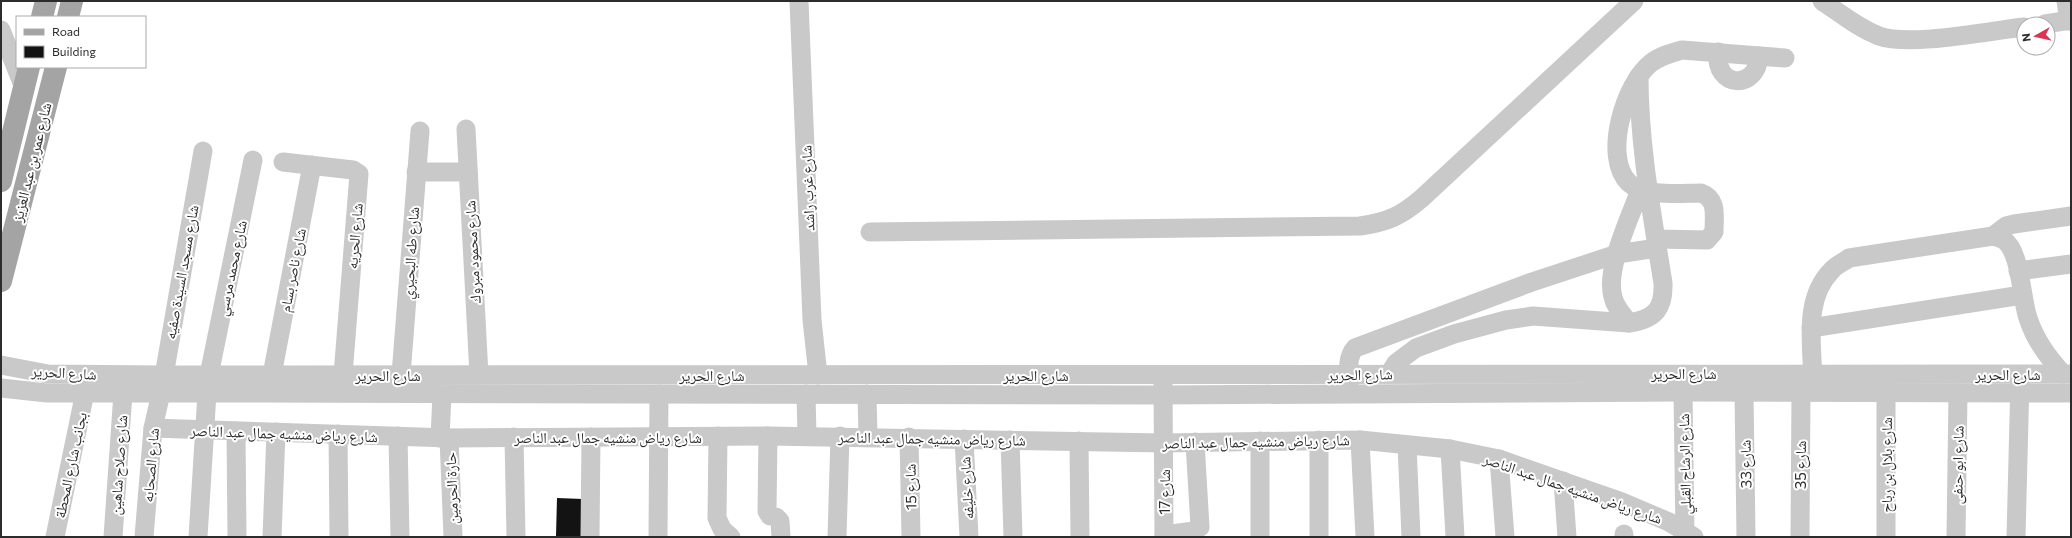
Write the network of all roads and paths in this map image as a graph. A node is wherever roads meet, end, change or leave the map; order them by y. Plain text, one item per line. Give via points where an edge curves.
1 (46, 1) edge
2 (72, 1) edge
3 (799, 1) edge
4 (1634, 1) edge
5 (1822, 1) edge
6 (2066, 1) edge
7 (42, 16) edge
8 (68, 16) edge
9 (2070, 20) edge
10 (2056, 22) edge
11 (2016, 27) edge
12 (1, 30) edge
13 (1718, 52) junction
14 (1759, 56) junction
15 (1785, 58) dead end
16 (16, 68) edge
17 (16, 68) edge
18 (29, 68) edge
19 (56, 68) edge
20 (24, 88) junction
21 (466, 129) dead end
22 (420, 131) dead end
23 (202, 151) dead end
24 (254, 160) dead end
25 (283, 162) dead end
26 (312, 165) junction
27 (416, 172) junction
28 (468, 172) junction
29 (1, 181) edge
30 (1644, 191) junction
31 (2071, 216) edge
32 (870, 232) dead end
33 (1993, 236) junction
34 (1656, 244) junction
35 (1617, 254) junction
36 (2071, 264) edge
37 (2018, 271) junction
38 (1, 281) edge
39 (2022, 295) junction
40 (1630, 323) junction
41 (1811, 328) junction
42 (1, 365) edge
43 (26, 371) junction
44 (1790, 373) junction
45 (1813, 373) junction
46 (1389, 374) junction
47 (2020, 374) junction
48 (2067, 374) edge
49 (272, 375) junction
50 (342, 375) junction
51 (401, 375) junction
52 (479, 375) junction
53 (818, 375) junction
54 (905, 375) junction
55 (1163, 375) junction
56 (932, 376) junction
57 (162, 384) junction
58 (208, 384) junction
59 (1349, 384) junction
60 (1, 388) edge
61 (22, 392) junction
62 (86, 392) junction
63 (1683, 392) junction
64 (1744, 392) junction
65 (1801, 392) junction
66 (123, 393) junction
67 (1886, 393) junction
68 (1958, 393) junction
69 (442, 394) junction
70 (659, 394) junction
71 (806, 394) junction
72 (867, 394) junction
73 (906, 394) junction
74 (932, 394) junction
75 (2019, 394) junction
76 (2071, 394) edge
77 (1163, 395) junction
78 (153, 428) junction
79 (205, 430) junction
80 (236, 431) junction
81 (276, 432) junction
82 (338, 434) junction
83 (398, 436) junction
84 (659, 436) junction
85 (718, 436) junction
86 (768, 436) junction
87 (807, 436) junction
88 (840, 436) junction
89 (514, 437) junction
90 (591, 437) junction
91 (868, 437) junction
92 (445, 438) junction
93 (909, 438) junction
94 (964, 439) junction
95 (1010, 440) junction
96 (1319, 440) junction
97 (1360, 440) junction
98 (1079, 441) junction
99 (1195, 442) junction
100 (1260, 442) junction
101 (1164, 443) junction
102 (1407, 445) junction
103 (1450, 450) junction
104 (1499, 459) junction
105 (1563, 482) junction
106 (1688, 535) edge
107 (1164, 536) edge
108 (55, 537) edge
109 (113, 537) edge
110 (144, 537) edge
111 (198, 537) edge
112 (237, 537) edge
113 (272, 537) edge
114 (339, 537) edge
115 (400, 537) edge
116 (453, 537) edge
117 (516, 537) edge
118 (590, 537) edge
119 (658, 537) edge
120 (731, 537) edge
121 (781, 537) edge
122 (837, 537) edge
123 (912, 537) edge
124 (969, 537) edge
125 (1014, 537) edge
126 (1080, 537) edge
127 (1260, 537) edge
128 (1319, 537) edge
129 (1364, 537) edge
130 (1412, 537) edge
131 (1455, 537) edge
132 (1505, 537) edge
133 (1567, 537) edge
134 (1746, 537) edge
135 (1800, 537) edge
136 (1886, 537) edge
137 (1956, 537) edge
138 (2016, 537) edge

1 - 7 main road
2 - 8 main road
3 - 53 street, شارع غرب راشد via 812,320
4 - 32 street via 1416,203 1404,213 1384,223 1360,226
5 - 11 street via 1879,36 1898,40 1918,40
6 - 9 street
9 - 10 street
12 - 17 street
13 - 14 street
13 - 14 street via 1717,62 1720,71 1727,78 1736,81 1754,74 1759,66
13 - 30 street via 1682,50 1665,54 1650,63 1639,76
14 - 15 street
16 - 20 street
18 - 20 main road, شارع عمر بن عبد العزيز
19 - 38 main road, شارع عمر بن عبد العزيز
20 - 29 main road, شارع عمر بن عبد العزيز
21 - 28 street, شارع محمود مبروك
22 - 27 street, شارع طه البحيري
23 - 57 street, شارع مسجد السيدة صفيه
24 - 58 street, شارع محمد مرسي
25 - 26 street, شارع الحريه
26 - 49 street, شارع ناصر بسام
26 - 50 street, شارع الحريه via 353,170 359,174
27 - 28 street
27 - 51 street, شارع طه البحيري
28 - 52 street, شارع محمود مبروك
30 - 34 street
30 - 34 street via 1701,194 1708,196 1713,202 1714,232 1707,240
30 - 35 street
31 - 33 street via 2014,224 2002,228
33 - 37 street via 2004,240 2012,249
33 - 41 street via 1849,258 1832,270 1819,287 1812,307
34 - 35 street
34 - 40 street via 1664,298 1657,312 1645,321
35 - 40 street via 1610,282 1613,298 1619,311
35 - 59 street via 1532,282 1355,348 1350,353
36 - 37 street
37 - 39 street
39 - 41 street
39 - 48 street via 2027,318 2036,338 2048,357
40 - 46 street via 1533,316 1500,322 1454,334 1416,348 1396,363
41 - 45 street
42 - 43 street, شارع الحرير
43 - 57 street, شارع الحرير
43 - 61 street via 19,378
44 - 45 street, شارع الحرير
44 - 46 street, شارع الحرير
44 - 65 street
45 - 47 street, شارع الحرير
45 - 65 street
46 - 59 street, شارع الحرير
47 - 48 street, شارع الحرير
47 - 75 street
49 - 50 street, شارع الحرير
49 - 58 street, شارع الحرير
50 - 51 street, شارع الحرير
51 - 52 street, شارع الحرير
52 - 53 street, شارع الحرير
53 - 54 street, شارع الحرير
54 - 56 street, شارع الحرير
54 - 73 street
55 - 56 street, شارع الحرير
55 - 59 street, شارع الحرير
55 - 77 street, شارع 17
56 - 74 street
57 - 58 street, شارع الحرير
57 - 66 street, شارع الحرير
57 - 78 street, شارع الصحابه
58 - 69 street, شارع الحرير
58 - 79 street, شارع محمد مرسي
59 - 63 street, شارع الحرير
59 - 77 street, شارع الحرير
60 - 61 street, شارع الحرير
61 - 62 street, شارع الحرير
62 - 66 street, شارع الحرير
62 - 108 street, بجانب شارع المحطة
63 - 64 street, شارع الحرير
63 - 106 street, شارع الرشاح القبلي
64 - 65 street, شارع الحرير
64 - 134 street, شارع 33
65 - 67 street, شارع الحرير
65 - 135 street, شارع 35
66 - 109 street, شارع صلاح شاهين
67 - 68 street, شارع الحرير
67 - 136 street, شارع بلال بن رباح
68 - 75 street, شارع الحرير
68 - 137 street, شارع ابو حنفى
69 - 70 street, شارع الحرير
69 - 92 street, حارة الحرمين
70 - 71 street, شارع الحرير
70 - 84 street
71 - 72 street, شارع الحرير
71 - 87 street
72 - 73 street, شارع الحرير
72 - 91 street
73 - 74 street, شارع الحرير
74 - 77 street, شارع الحرير
75 - 76 street, شارع الحرير
75 - 138 street
77 - 101 street, شارع 17
78 - 79 street, شارع رياض منشيه جمال عبد الناصر
78 - 110 street, شارع الصحابه
79 - 80 street, شارع رياض منشيه جمال عبد الناصر
79 - 111 street, شارع محمد مرسي
80 - 81 street, شارع رياض منشيه جمال عبد الناصر
80 - 112 street
81 - 82 street, شارع رياض منشيه جمال عبد الناصر
81 - 113 street
82 - 83 street, شارع رياض منشيه جمال عبد الناصر
82 - 114 street
83 - 92 street, شارع رياض منشيه جمال عبد الناصر
83 - 115 street
84 - 85 street, شارع رياض منشيه جمال عبد الناصر
84 - 90 street, شارع رياض منشيه جمال عبد الناصر
84 - 119 street
85 - 86 street, شارع رياض منشيه جمال عبد الناصر
85 - 120 street via 716,518 722,529
86 - 87 street, شارع رياض منشيه جمال عبد الناصر
86 - 121 street via 767,511 770,516 780,521
87 - 88 street, شارع رياض منشيه جمال عبد الناصر
88 - 91 street, شارع رياض منشيه جمال عبد الناصر
88 - 122 street
89 - 90 street, شارع رياض منشيه جمال عبد الناصر
89 - 92 street, شارع رياض منشيه جمال عبد الناصر
89 - 117 street
90 - 118 street
91 - 93 street, شارع رياض منشيه جمال عبد الناصر
92 - 116 street, حارة الحرمين
93 - 94 street, شارع رياض منشيه جمال عبد الناصر
93 - 123 street, شارع 15
94 - 95 street, شارع رياض منشيه جمال عبد الناصر
94 - 124 street, شارع خليفه
95 - 98 street, شارع رياض منشيه جمال عبد الناصر
95 - 125 street
96 - 97 street, شارع رياض منشيه جمال عبد الناصر
96 - 100 street, شارع رياض منشيه جمال عبد الناصر
96 - 128 street
97 - 102 street, شارع رياض منشيه جمال عبد الناصر
97 - 129 street
98 - 101 street, شارع رياض منشيه جمال عبد الناصر
98 - 126 street
99 - 100 street, شارع رياض منشيه جمال عبد الناصر
99 - 101 street, شارع رياض منشيه جمال عبد الناصر
99 - 107 street via 1200,527 1194,531
100 - 127 street
101 - 107 street, شارع 17
102 - 103 street, شارع رياض منشيه جمال عبد الناصر
102 - 130 street
103 - 104 street, شارع رياض منشيه جمال عبد الناصر
103 - 131 street
104 - 105 street, شارع رياض منشيه جمال عبد الناصر
104 - 132 street
105 - 106 street, شارع رياض منشيه جمال عبد الناصر via 1622,502
105 - 133 street

